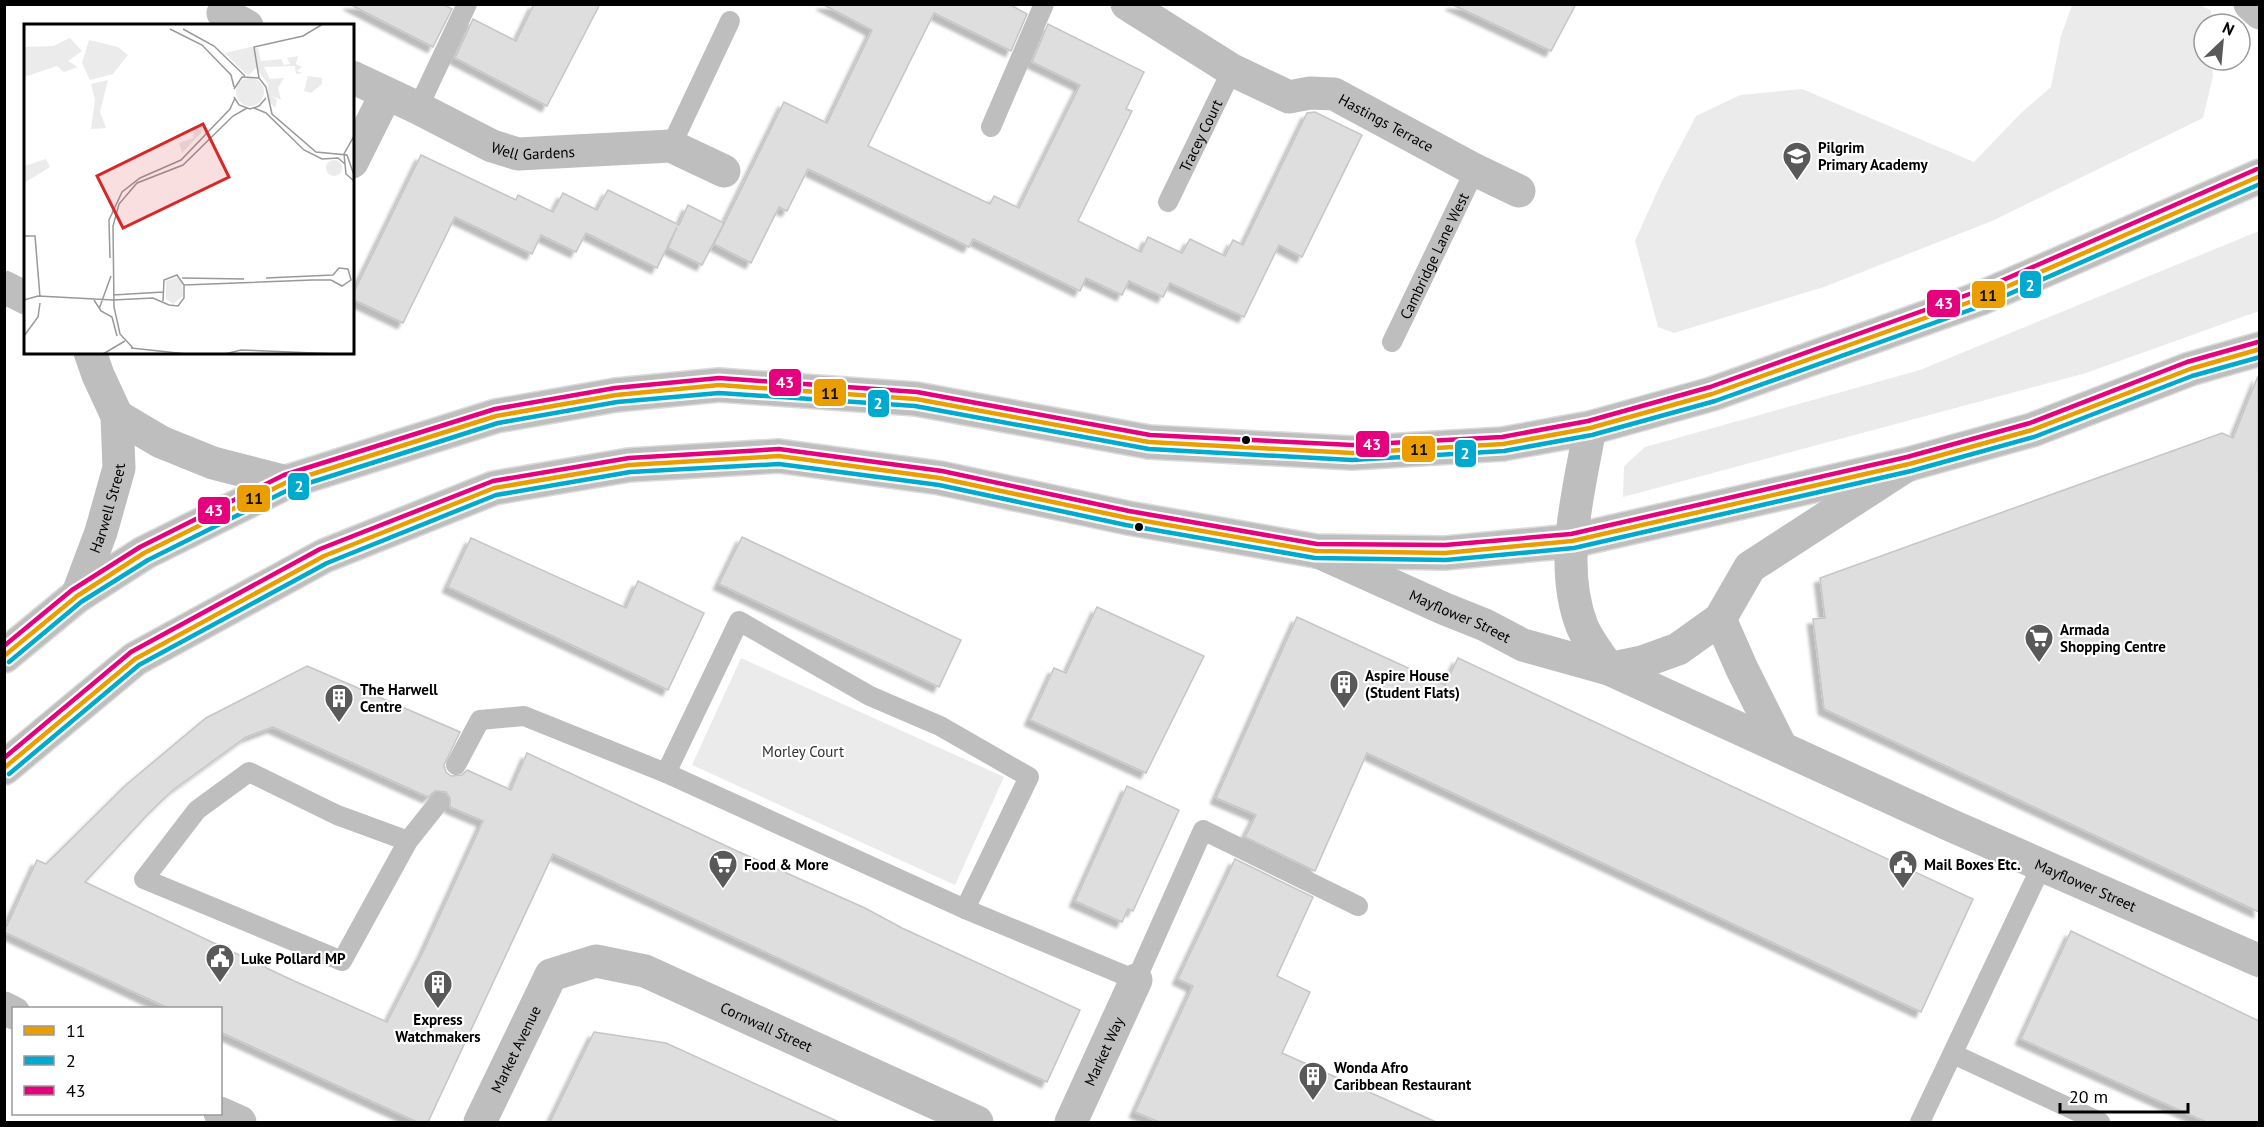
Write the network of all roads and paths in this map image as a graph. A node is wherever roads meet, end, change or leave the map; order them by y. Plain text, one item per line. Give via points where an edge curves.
1 (467, 4) edge
2 (1044, 4) edge
3 (1128, 4) edge
4 (2250, 4) edge
5 (2259, 13) edge
6 (730, 21) dead end
7 (1232, 70) junction
8 (354, 78) edge
9 (386, 94) junction
10 (418, 108) junction
11 (991, 127) dead end
12 (671, 146) junction
13 (354, 158) edge
14 (1475, 170) junction
15 (724, 171) dead end
16 (2259, 177) edge
17 (1519, 191) dead end
18 (1168, 202) dead end
19 (4, 287) edge
20 (24, 297) edge
21 (1392, 342) dead end
22 (2259, 349) edge
23 (91, 354) edge
24 (117, 416) junction
25 (1590, 428) junction
26 (1909, 464) junction
27 (288, 482) junction
28 (1572, 541) junction
29 (1316, 551) junction
30 (77, 596) junction
31 (1720, 619) junction
32 (4, 656) edge
33 (1609, 669) junction
34 (1781, 747) junction
35 (456, 765) dead end
36 (4, 768) edge
37 (666, 773) junction
38 (439, 802) dead end
39 (408, 841) junction
40 (2042, 866) junction
41 (1358, 906) dead end
42 (965, 909) junction
43 (2259, 961) edge
44 (550, 975) joint
45 (1136, 980) junction
46 (1953, 1054) junction
47 (222, 1114) edge
48 (240, 1122) edge
49 (480, 1122) edge
50 (977, 1122) edge
51 (1071, 1122) edge
52 (1920, 1122) edge
53 (2100, 1122) edge

1 - 10 lane
2 - 11 lane
3 - 7 main road, Hastings Terrace
4 - 5 main road
6 - 12 lane
7 - 14 main road, Hastings Terrace via 1289,97 1334,94
7 - 18 lane, Tracey Court
8 - 9 main road, Well Gardens
9 - 10 main road, Well Gardens
9 - 13 main road
10 - 12 main road, Well Gardens via 492,146 518,154
12 - 15 main road, Well Gardens
14 - 17 main road, Hastings Terrace
14 - 21 lane, Cambridge Lane West
16 - 25 main road via 1981,298 1712,394
19 - 20 main road
22 - 26 main road via 2190,369 2032,430
23 - 24 main road, Harwell Street
24 - 27 main road via 161,442 213,463
24 - 30 main road, Harwell Street via 118,468 101,532
25 - 27 main road via 1503,444 1352,453 1149,442 916,399 719,385 616,395 496,416
25 - 28 main road
26 - 28 main road
26 - 31 main road, Mayflower Street via 1750,567
27 - 30 main road via 144,553
28 - 29 main road via 1444,553
28 - 33 main road via 1573,592 1582,627
29 - 33 main road, Mayflower Street via 1523,645
29 - 36 main road via 1128,518 940,478 779,456 628,465 494,488 324,556 135,659
30 - 32 main road
31 - 33 main road, Mayflower Street via 1678,649
31 - 34 main road
33 - 34 main road, Mayflower Street
34 - 40 main road, Mayflower Street
35 - 37 lane via 480,720 524,716
37 - 42 lane
37 - 42 lane via 740,621 870,696 940,726 1029,777
38 - 39 lane
39 - 39 lane via 337,815 249,772 197,810 144,879 342,961
40 - 43 main road, Mayflower Street
40 - 46 lane
41 - 45 lane via 1203,830
42 - 45 lane
44 - 49 main road, Market Avenue
44 - 50 main road, Cornwall Street via 596,962 645,971
45 - 51 main road, Market Way
46 - 52 lane
46 - 53 lane
47 - 48 main road

